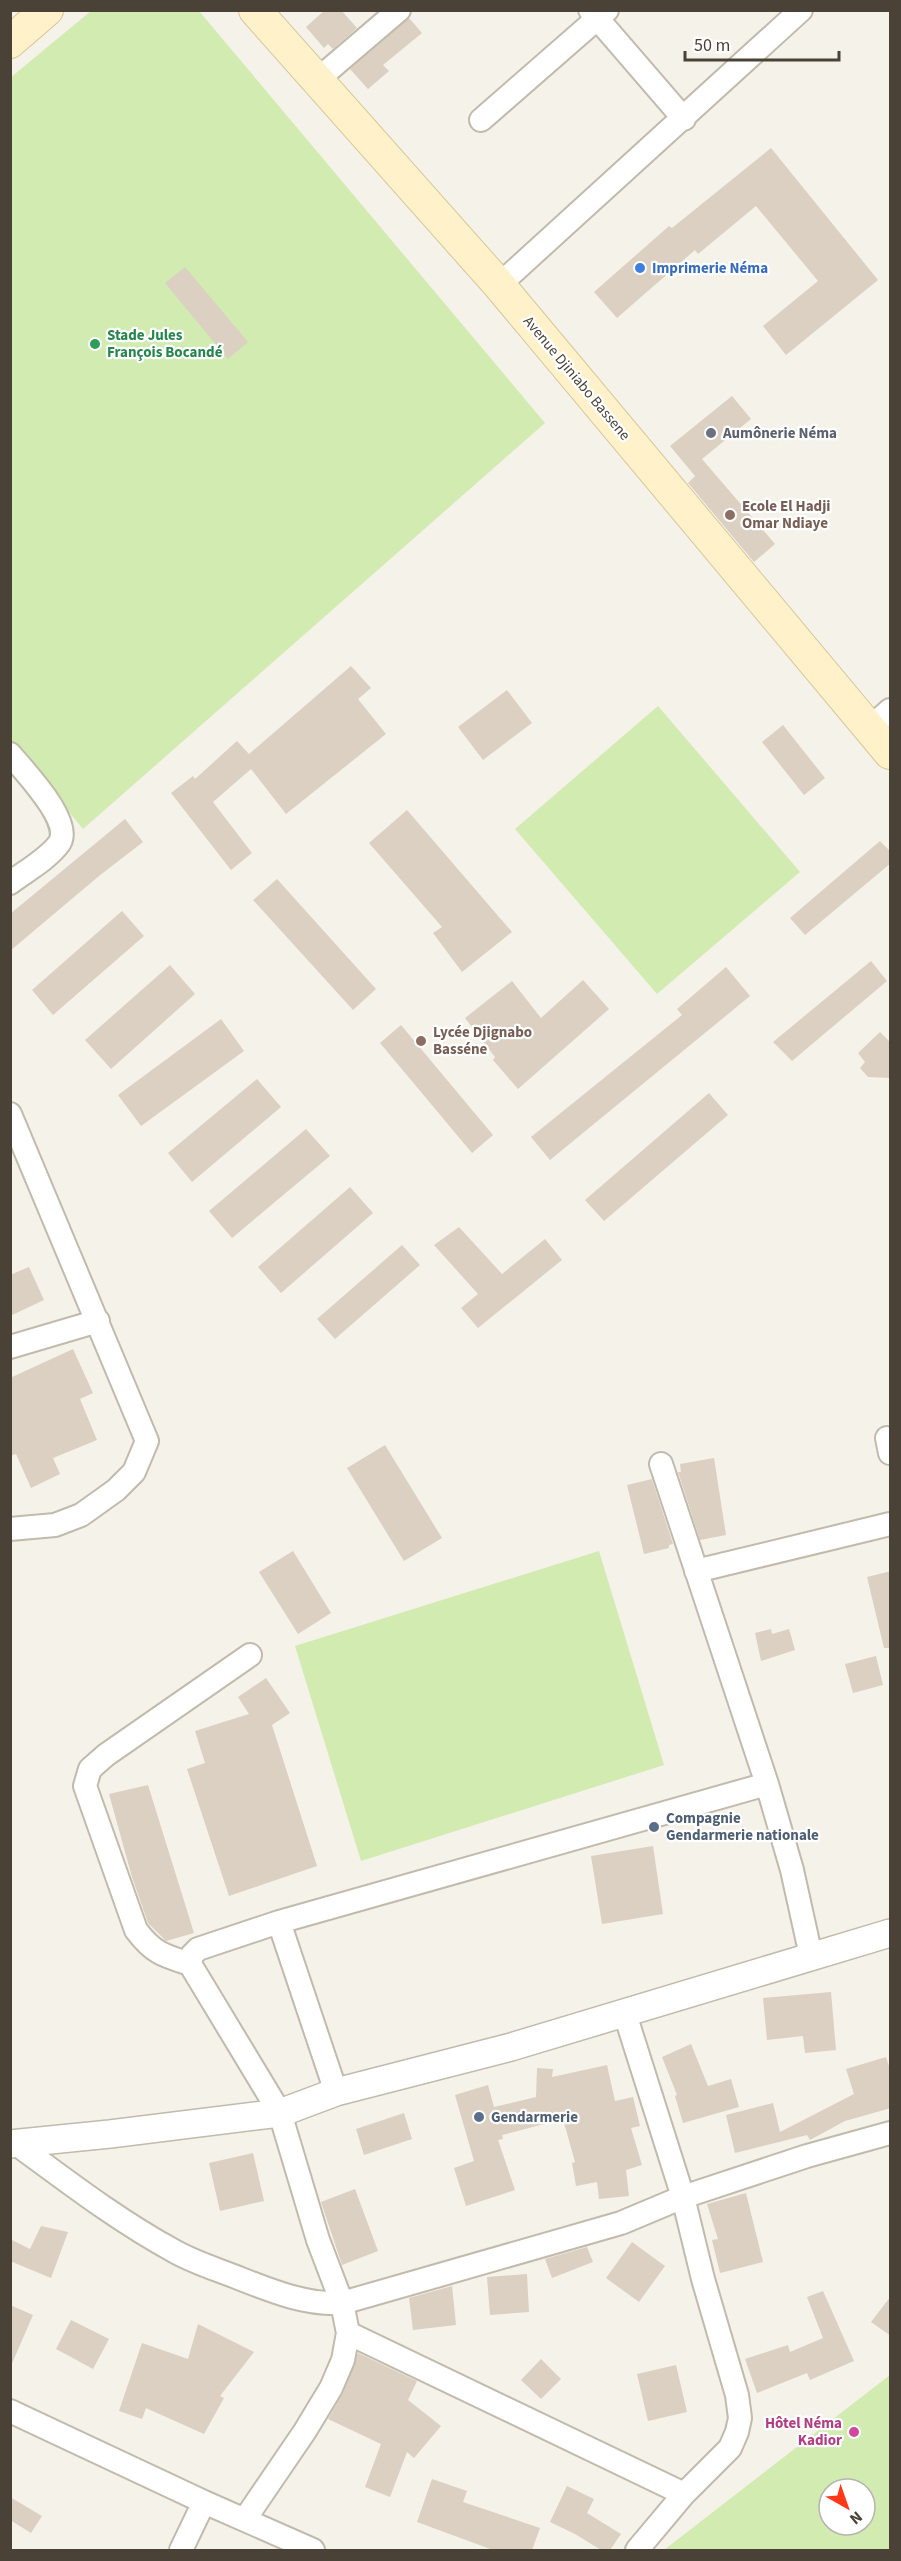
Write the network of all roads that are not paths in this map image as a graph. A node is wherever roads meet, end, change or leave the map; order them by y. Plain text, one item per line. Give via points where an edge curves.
1 (47, 10) edge
2 (255, 10) edge
3 (399, 10) edge
4 (801, 10) edge
5 (598, 13) edge
6 (10, 42) edge
7 (317, 80) junction
8 (684, 119) junction
9 (481, 120) dead end
10 (499, 285) junction
11 (880, 719) edge
12 (891, 753) edge
13 (10, 754) edge
14 (10, 883) edge
15 (10, 1114) edge
16 (98, 1321) junction
17 (10, 1347) edge
18 (661, 1464) dead end
19 (891, 1524) edge
20 (10, 1529) edge
21 (696, 1571) junction
22 (250, 1655) dead end
23 (767, 1784) junction
24 (279, 1922) junction
25 (891, 1933) edge
26 (812, 1956) junction
27 (190, 1965) junction
28 (625, 2014) junction
29 (336, 2091) junction
30 (280, 2114) junction
31 (891, 2133) edge
32 (13, 2144) edge
33 (683, 2197) junction
34 (342, 2303) junction
35 (348, 2333) junction
36 (10, 2411) edge
37 (684, 2494) junction
38 (204, 2502) junction
39 (245, 2519) junction
40 (181, 2550) edge
41 (313, 2550) edge
42 (637, 2550) edge

1 - 6 main road
2 - 7 main road, Avenue Djiniabo Bassene
3 - 7 street
4 - 8 street
5 - 8 street
5 - 9 street
7 - 10 main road, Avenue Djiniabo Bassene
8 - 10 street
10 - 11 main road, Avenue Djiniabo Bassene
11 - 12 main road, Avenue Djiniabo Bassene
13 - 14 street via 52,807 61,823 62,839
15 - 16 street
16 - 17 street
16 - 20 street via 147,1441 134,1472 81,1515 55,1525
18 - 21 street
19 - 21 street
21 - 23 street
22 - 27 street via 106,1755 90,1769 85,1786 136,1930 161,1956
23 - 24 street
23 - 26 street
24 - 27 street via 198,1949
24 - 29 street
25 - 26 street
26 - 28 street
27 - 30 street
28 - 29 street
28 - 33 street
29 - 30 street
30 - 32 street
30 - 34 street via 318,2240
31 - 33 street
32 - 34 street via 112,2214 176,2252 266,2289 309,2302
33 - 34 street via 621,2223
33 - 37 street via 740,2418 730,2448
34 - 35 street
35 - 37 street
35 - 39 street via 343,2360 331,2388
36 - 38 street
37 - 42 street
38 - 39 street
38 - 40 street
39 - 41 street

